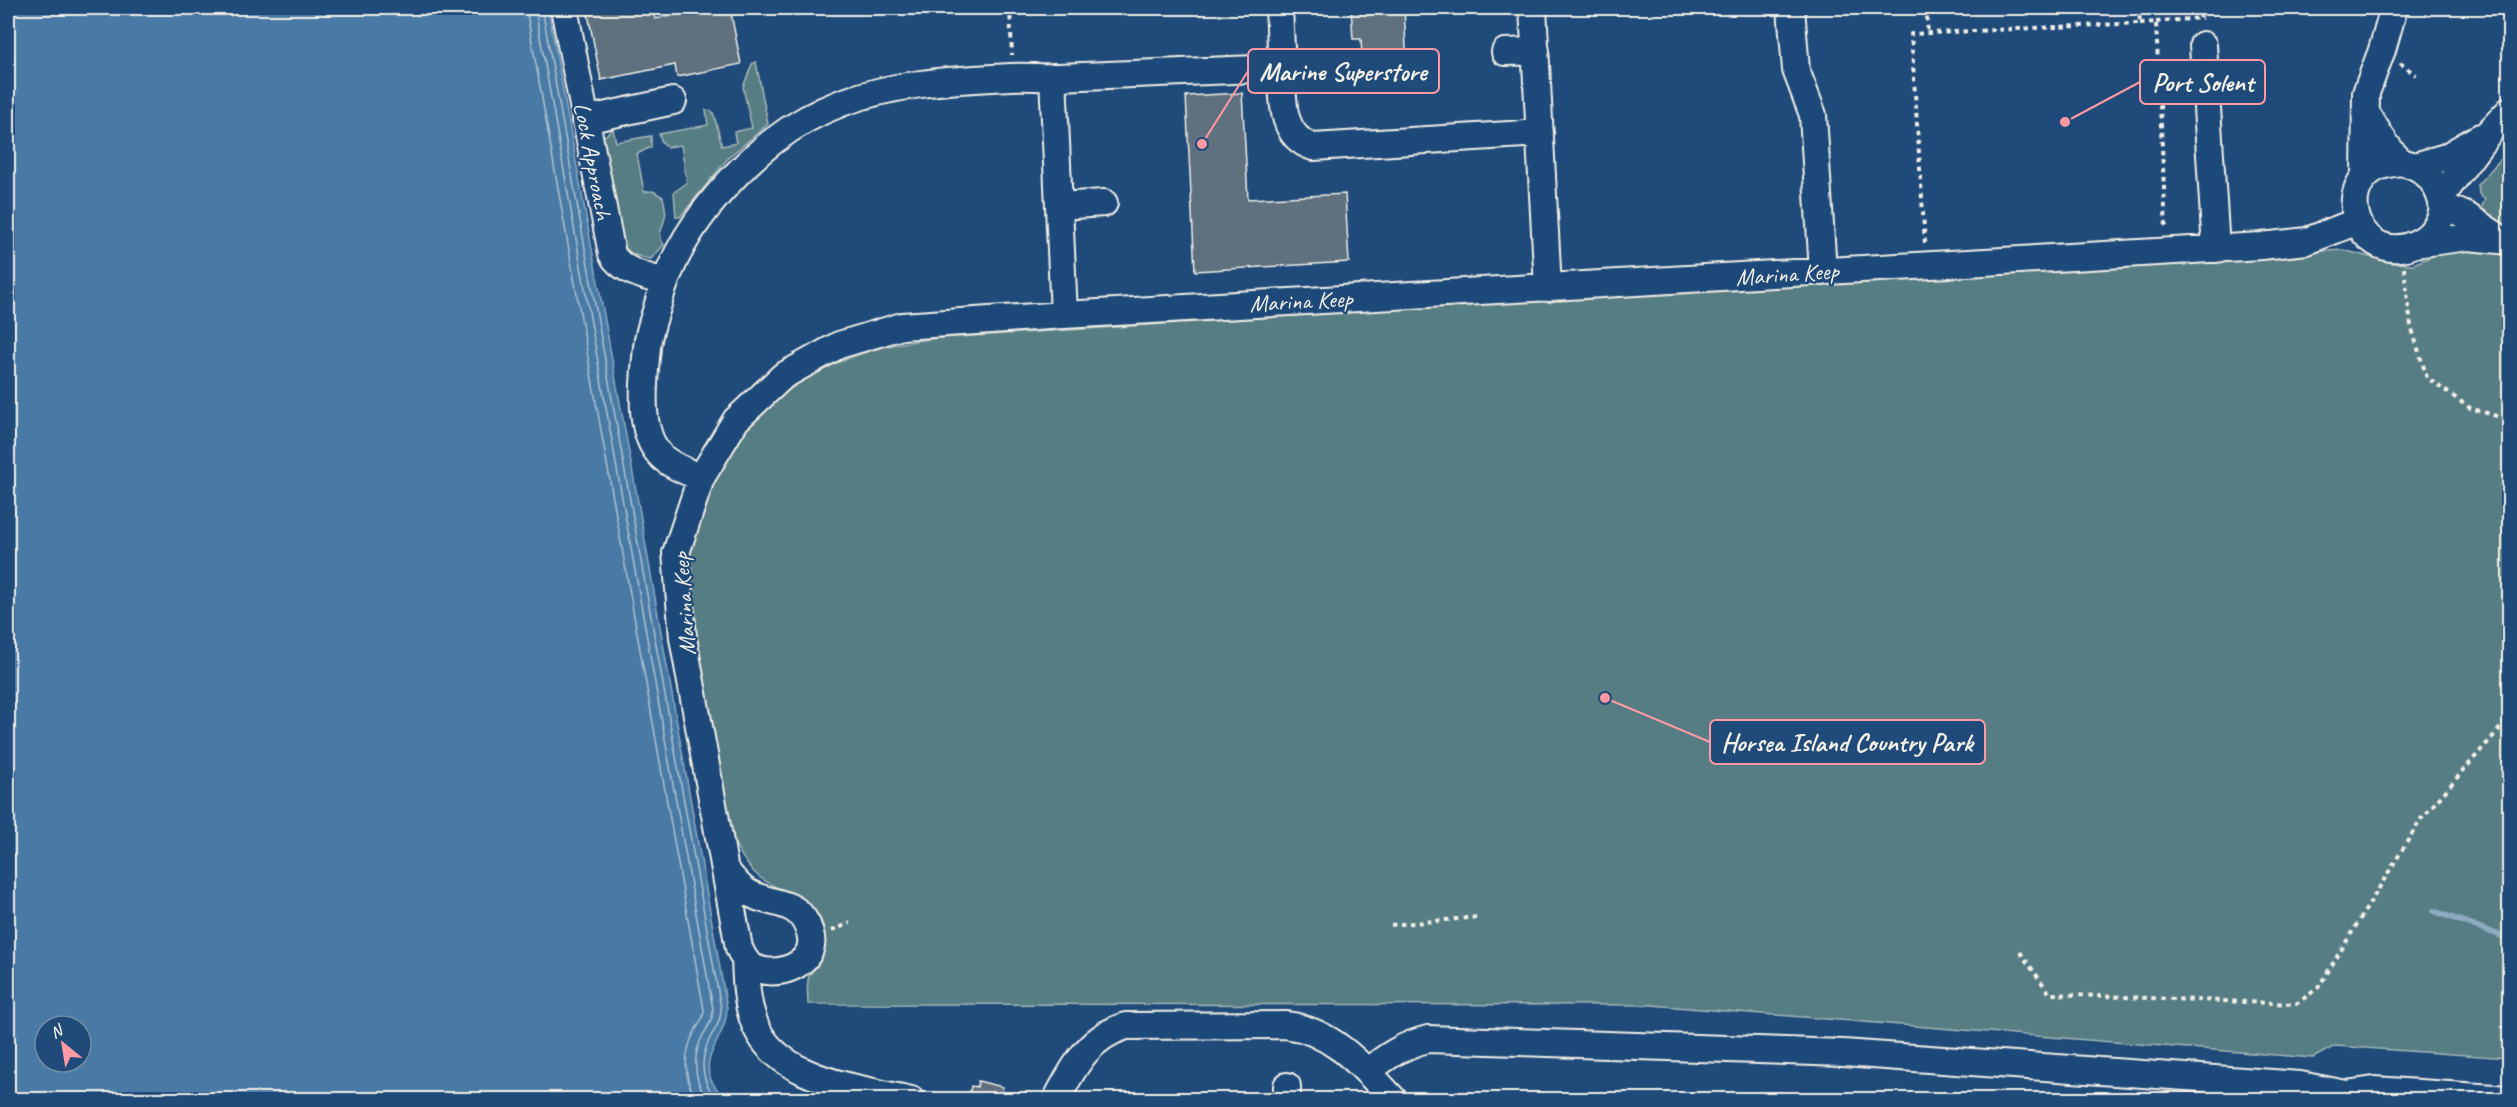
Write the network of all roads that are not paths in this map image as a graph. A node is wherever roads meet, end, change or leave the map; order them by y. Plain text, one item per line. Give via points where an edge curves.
1 (564, 8) edge
2 (1279, 8) edge
3 (1533, 8) edge
4 (1791, 8) edge
5 (2394, 8) edge
6 (2203, 45) dead end
7 (1536, 51) junction
8 (1505, 52) dead end
9 (1282, 68) junction
10 (1053, 77) junction
11 (673, 101) dead end
12 (2510, 110) edge
13 (2366, 112) junction
14 (585, 120) junction
15 (2490, 131) junction
16 (1540, 133) junction
17 (2408, 164) junction
18 (2364, 176) junction
19 (2442, 202) junction
20 (1104, 203) dead end
21 (1059, 206) junction
22 (2358, 221) junction
23 (2506, 240) edge
24 (2408, 246) junction
25 (2216, 249) junction
26 (1823, 272) junction
27 (664, 282) junction
28 (1548, 288) junction
29 (1064, 315) junction
30 (701, 478) junction
31 (725, 870) junction
32 (745, 959) junction
33 (1367, 1071) junction
34 (2345, 1097) edge
35 (2510, 1099) edge
36 (911, 1100) edge
37 (1056, 1100) edge
38 (1394, 1100) edge

1 - 14 street, Lock Approach
2 - 9 street
3 - 7 street
4 - 26 street via 1796,70 1813,115
5 - 13 street via 2366,93
6 - 25 street
7 - 8 street
7 - 16 street
9 - 10 street
9 - 16 street via 1286,119 1294,135 1313,147
10 - 21 street
10 - 27 street via 917,84 846,100 811,116 767,145 719,193 682,242
11 - 14 street
12 - 15 street
13 - 17 street
13 - 18 street
14 - 27 street, Lock Approach via 612,254 625,268
15 - 17 street via 2446,157
15 - 19 street
16 - 28 street
17 - 18 street via 2379,166
17 - 19 street via 2433,181
18 - 22 street via 2355,196
19 - 23 street
19 - 24 street via 2441,217 2432,232
20 - 21 street
21 - 29 street
22 - 24 street via 2377,244 2387,248
22 - 25 street, Marina Keep via 2307,241
23 - 24 street via 2468,237
25 - 26 street, Marina Keep
26 - 28 street, Marina Keep
27 - 30 street via 648,340 643,402 651,444 666,461
28 - 29 street, Marina Keep
29 - 30 street, Marina Keep via 902,326 838,345 783,376 736,420
30 - 31 street, Marina Keep via 676,553 683,638
31 - 32 street, Marina Keep via 739,948
31 - 32 street via 743,890 795,909 811,935 810,952 799,964 781,971 769,972 751,966
32 - 36 street, Marina Keep via 753,1021 772,1048 792,1066 820,1079
33 - 34 street via 1408,1044 1428,1040 1843,1053 2300,1085
33 - 37 street via 1339,1045 1303,1027 1126,1026 1096,1039 1074,1067
33 - 38 street
34 - 35 street via 2374,1090

